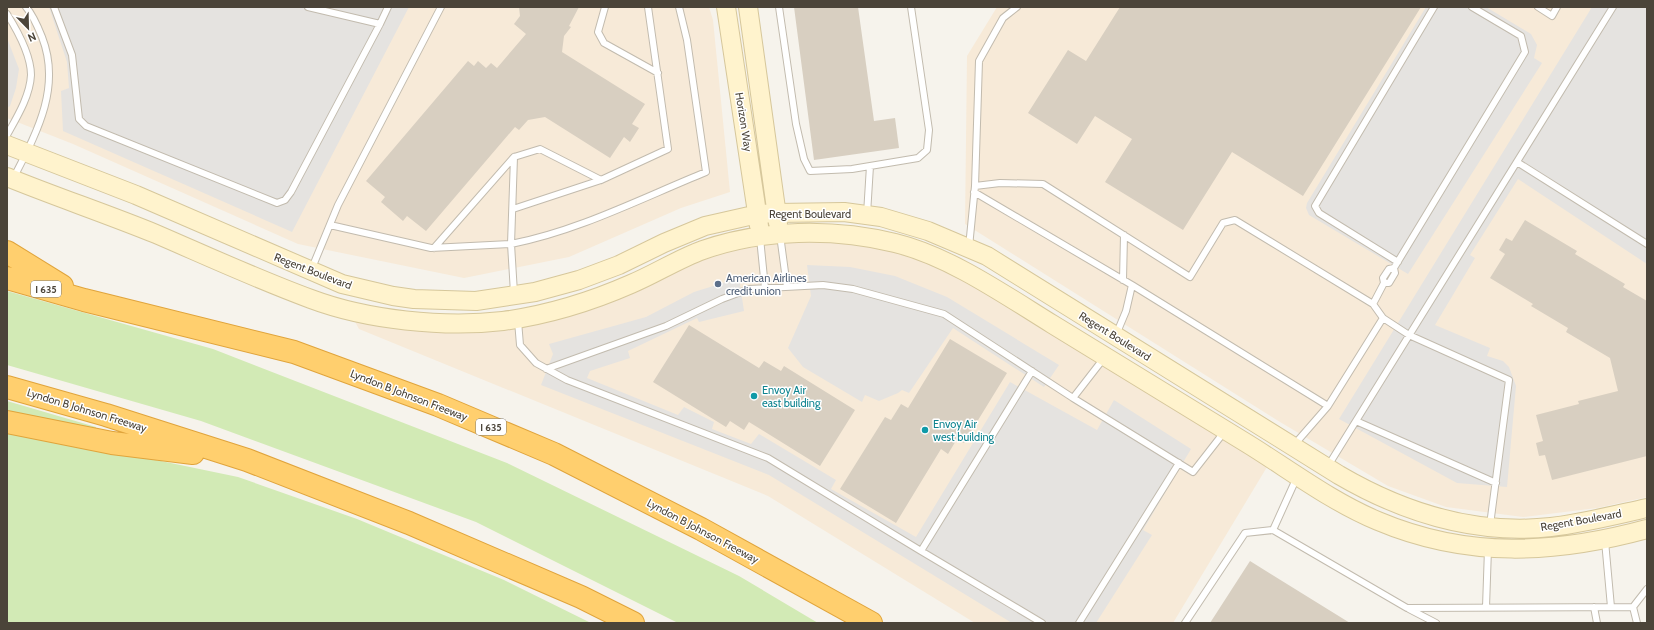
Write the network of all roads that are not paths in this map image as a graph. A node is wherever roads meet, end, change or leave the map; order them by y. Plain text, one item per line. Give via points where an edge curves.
1 (26, 7) edge
2 (54, 7) edge
3 (308, 7) edge
4 (388, 7) edge
5 (441, 7) edge
6 (604, 7) edge
7 (648, 7) edge
8 (679, 7) edge
9 (726, 7) edge
10 (748, 7) edge
11 (779, 7) edge
12 (911, 7) edge
13 (1017, 7) edge
14 (1434, 7) edge
15 (1472, 7) edge
16 (1538, 7) edge
17 (1557, 7) edge
18 (1613, 7) edge
19 (7, 14) edge
20 (380, 24) junction
21 (658, 73) junction
22 (7, 135) edge
23 (7, 145) edge
24 (27, 152) junction
25 (514, 157) junction
26 (1517, 162) junction
27 (870, 166) junction
28 (10, 178) edge
29 (601, 180) junction
30 (974, 189) junction
31 (513, 209) junction
32 (776, 213) junction
33 (758, 214) junction
34 (867, 215) junction
35 (330, 225) junction
36 (780, 234) junction
37 (1124, 235) junction
38 (760, 236) junction
39 (511, 244) junction
40 (1647, 244) edge
41 (434, 248) junction
42 (969, 249) junction
43 (7, 252) edge
44 (1398, 262) junction
45 (311, 272) junction
46 (7, 278) edge
47 (1123, 280) junction
48 (1132, 285) junction
49 (787, 287) junction
50 (765, 288) junction
51 (514, 297) junction
52 (84, 300) junction
53 (1373, 304) junction
54 (1383, 318) junction
55 (518, 319) junction
56 (1409, 335) junction
57 (1116, 337) junction
58 (1105, 356) junction
59 (546, 369) junction
60 (1032, 371) junction
61 (7, 387) edge
62 (1073, 398) junction
63 (1328, 406) junction
64 (1356, 421) junction
65 (7, 422) edge
66 (1226, 431) junction
67 (1293, 446) junction
68 (247, 460) junction
69 (1179, 463) junction
70 (1327, 467) junction
71 (1297, 475) junction
72 (1496, 483) junction
73 (1647, 508) edge
74 (1490, 527) junction
75 (1647, 529) edge
76 (1273, 530) junction
77 (1605, 541) junction
78 (1488, 547) junction
79 (921, 551) junction
80 (1647, 589) edge
81 (1633, 606) junction
82 (1486, 607) junction
83 (1594, 607) junction
84 (1611, 607) junction
85 (1407, 608) junction
86 (634, 623) edge
87 (871, 623) edge
88 (1042, 623) edge
89 (1079, 623) edge
90 (1185, 623) edge
91 (1436, 623) edge
92 (1597, 623) edge
93 (1637, 623) edge

1 - 24 lane via 48,51 50,74 48,98
2 - 20 lane via 72,55 79,119 86,126 277,203 285,200 292,192
3 - 20 lane
4 - 20 lane
5 - 35 lane
6 - 21 lane via 598,32 604,43
7 - 21 lane
8 - 39 lane via 687,40 706,172 541,238
9 - 33 street, Horizon Way
10 - 32 street, Horizon Way
11 - 27 lane via 796,124 804,159 810,171
12 - 27 lane via 929,130 927,150 918,158
13 - 30 lane via 1003,18 978,61
14 - 44 lane via 1315,206 1318,213
15 - 44 lane via 1521,36 1525,52
16 - 17 lane via 1552,16
18 - 26 lane
19 - 22 lane via 26,51 31,74 27,94
21 - 29 lane via 668,148
23 - 24 street, Regent Boulevard
24 - 28 lane
24 - 45 street, Regent Boulevard via 136,195
25 - 29 lane via 540,149
25 - 31 lane
25 - 41 lane
26 - 40 lane
26 - 56 lane
27 - 34 lane
28 - 55 street, Regent Boulevard via 136,226 313,300 349,310 412,321 465,324
29 - 31 lane
30 - 37 lane via 1000,183 1043,184
30 - 42 lane
30 - 47 lane
31 - 39 lane
32 - 33 street, Regent Boulevard
32 - 34 street, Regent Boulevard via 822,212
32 - 36 street, Horizon Way
33 - 38 street, Horizon Way
33 - 51 street, Regent Boulevard via 705,226 579,280
34 - 42 street, Regent Boulevard via 928,231
35 - 41 lane
35 - 45 lane
36 - 38 street, Regent Boulevard
36 - 49 lane
36 - 58 street, Regent Boulevard via 838,234 896,243 914,249 948,262
37 - 47 lane
37 - 53 lane via 1190,277 1223,223 1236,220
38 - 50 lane
38 - 55 street, Regent Boulevard via 709,248 600,297
39 - 41 lane
39 - 51 lane
42 - 57 street, Regent Boulevard via 1001,265
43 - 52 highway
44 - 53 lane via 1394,268 1395,273 1388,283 1384,283
45 - 51 street, Regent Boulevard via 342,284 414,299 476,301
46 - 52 highway, Lyndon B Johnson Freeway / I 635
47 - 48 lane
48 - 57 lane
48 - 63 lane
49 - 50 lane
49 - 60 lane via 823,285 853,289 944,314
50 - 59 lane via 749,289 666,326
52 - 87 highway, Lyndon B Johnson Freeway / I 635 via 294,352 438,405 554,454 701,529
53 - 54 lane
54 - 56 lane
54 - 63 lane
55 - 59 lane via 520,345 536,363
56 - 64 lane
56 - 72 lane via 1509,380
57 - 67 street, Regent Boulevard
58 - 62 lane
58 - 66 street, Regent Boulevard
59 - 79 lane via 567,380 768,458
60 - 62 lane
60 - 79 lane
61 - 68 highway, Lyndon B Johnson Freeway via 106,415
62 - 69 lane
63 - 67 lane
64 - 70 lane
64 - 72 lane
65 - 68 highway via 112,443
66 - 69 lane via 1193,472
66 - 71 street, Regent Boulevard
67 - 70 street, Regent Boulevard
68 - 86 highway, Lyndon B Johnson Freeway via 409,523 581,596
69 - 89 lane
70 - 74 street, Regent Boulevard via 1371,493 1409,509
71 - 76 lane
71 - 78 street, Regent Boulevard via 1379,521 1455,544
72 - 74 lane
73 - 74 street, Regent Boulevard via 1552,527
75 - 77 street, Regent Boulevard
76 - 85 lane
76 - 90 lane via 1245,533
77 - 78 street, Regent Boulevard via 1542,549
77 - 84 lane
78 - 82 lane
79 - 88 lane
80 - 81 lane
81 - 84 lane
81 - 93 lane
82 - 83 lane
82 - 85 lane
83 - 84 lane
83 - 92 lane
85 - 91 lane

